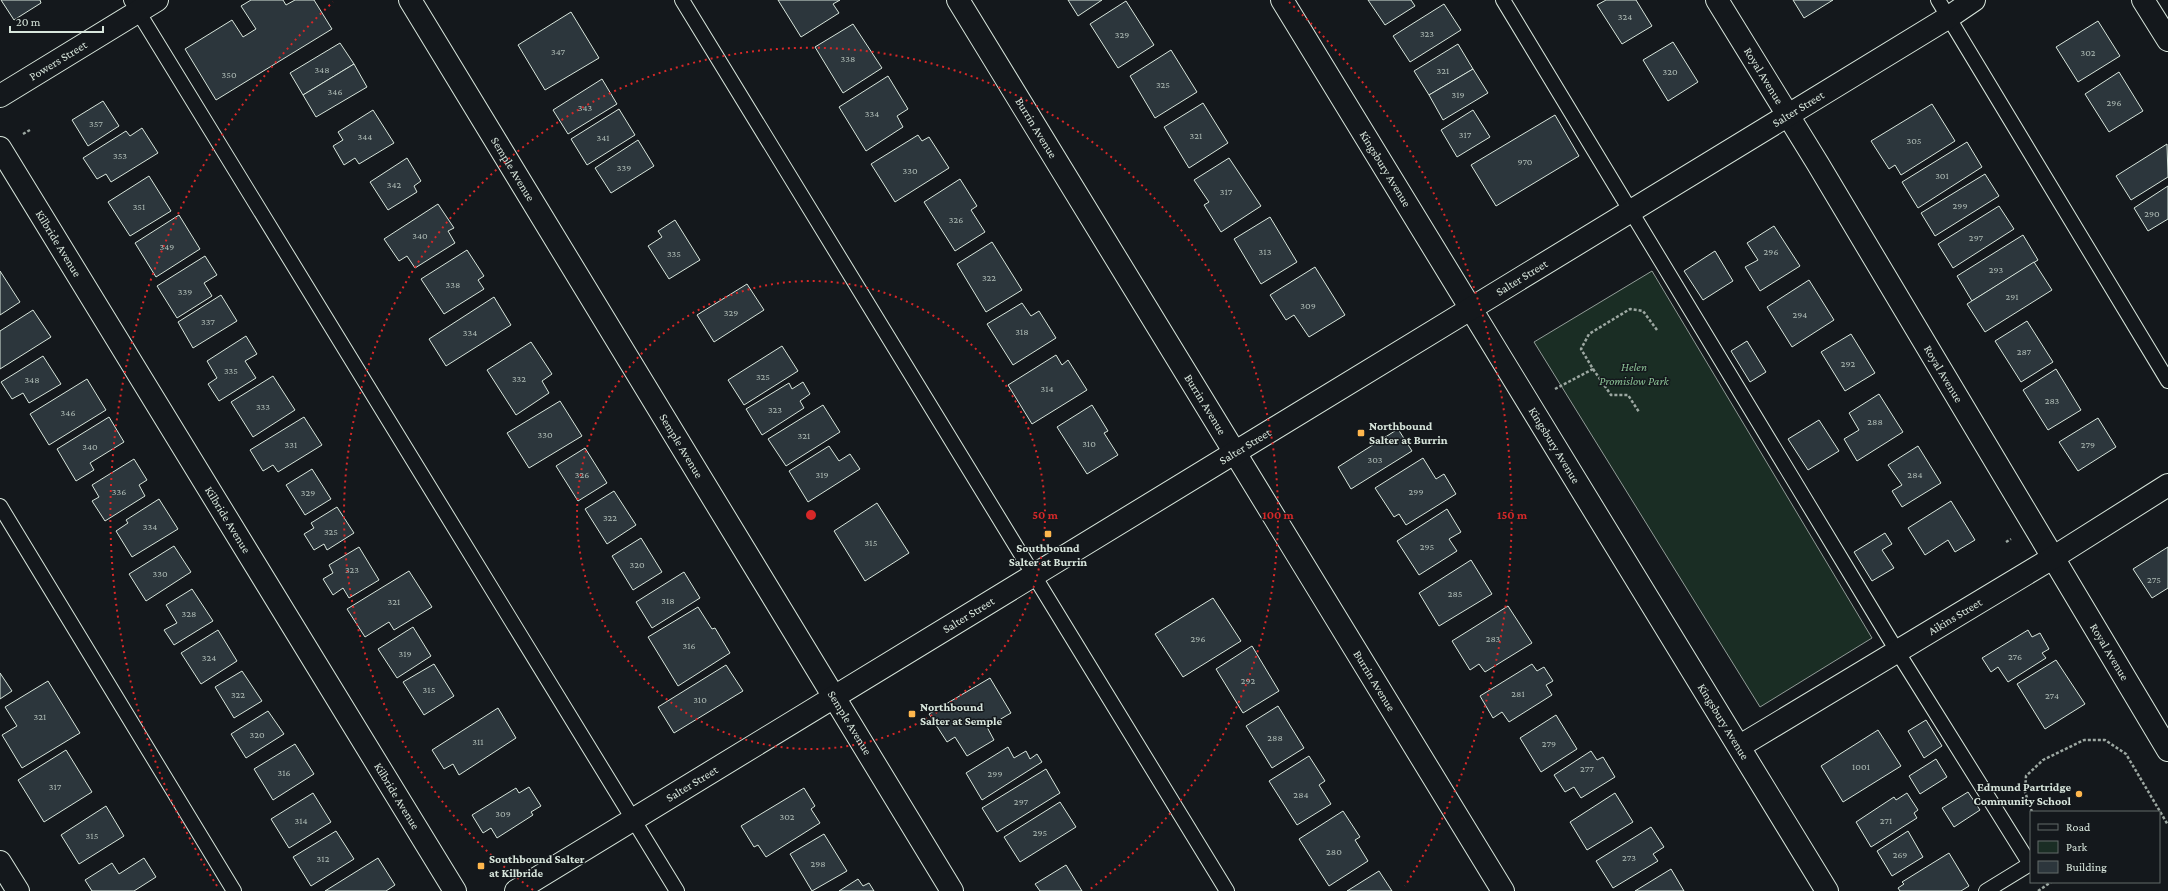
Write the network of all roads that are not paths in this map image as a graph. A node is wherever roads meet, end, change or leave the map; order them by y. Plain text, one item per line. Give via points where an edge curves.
1 (157, 0) edge
2 (410, 0) edge
3 (682, 0) edge
4 (958, 0) edge
5 (1282, 0) edge
6 (1503, 0) edge
7 (1717, 0) edge
8 (1974, 0) edge
9 (2143, 0) edge
10 (135, 6) edge
11 (1944, 9) edge
12 (2168, 40) edge
13 (0, 96) edge
14 (1788, 115) junction
15 (0, 148) edge
16 (1632, 211) junction
17 (1470, 308) junction
18 (2168, 381) edge
19 (1234, 452) junction
20 (2168, 485) edge
21 (0, 506) edge
22 (2054, 557) junction
23 (1033, 576) junction
24 (1897, 651) junction
25 (833, 697) junction
26 (1740, 746) junction
27 (2168, 750) edge
28 (633, 820) junction
29 (0, 862) edge
30 (18, 891) edge
31 (234, 891) edge
32 (455, 891) edge
33 (516, 891) edge
34 (678, 891) edge
35 (952, 891) edge
36 (1227, 891) edge
37 (1502, 891) edge
38 (1827, 891) edge
39 (1986, 891) edge

1 - 10 street, Powers Street
2 - 25 street, Semple Avenue
3 - 23 lane
4 - 19 street, Burrin Avenue
5 - 17 street, Kingsbury Avenue
6 - 16 lane
7 - 14 street, Royal Avenue
8 - 11 street, Salter Street
9 - 12 street
10 - 13 street, Powers Street
10 - 28 lane
11 - 14 street, Salter Street
11 - 18 lane
14 - 16 street, Salter Street
14 - 22 street, Royal Avenue
15 - 32 street, Kilbride Avenue
16 - 17 street, Salter Street
16 - 24 lane
17 - 19 street, Salter Street
17 - 26 street, Kingsbury Avenue
19 - 23 street, Salter Street
19 - 37 street, Burrin Avenue
20 - 22 street, Aikins Street
21 - 31 lane
22 - 24 street, Aikins Street
22 - 27 street, Royal Avenue
23 - 25 street, Salter Street
23 - 36 lane
24 - 26 street, Aikins Street
24 - 39 lane via 2030,864
25 - 28 street, Salter Street
25 - 35 street, Semple Avenue
26 - 38 street, Kingsbury Avenue
28 - 33 street, Salter Street
28 - 34 lane
29 - 30 street

